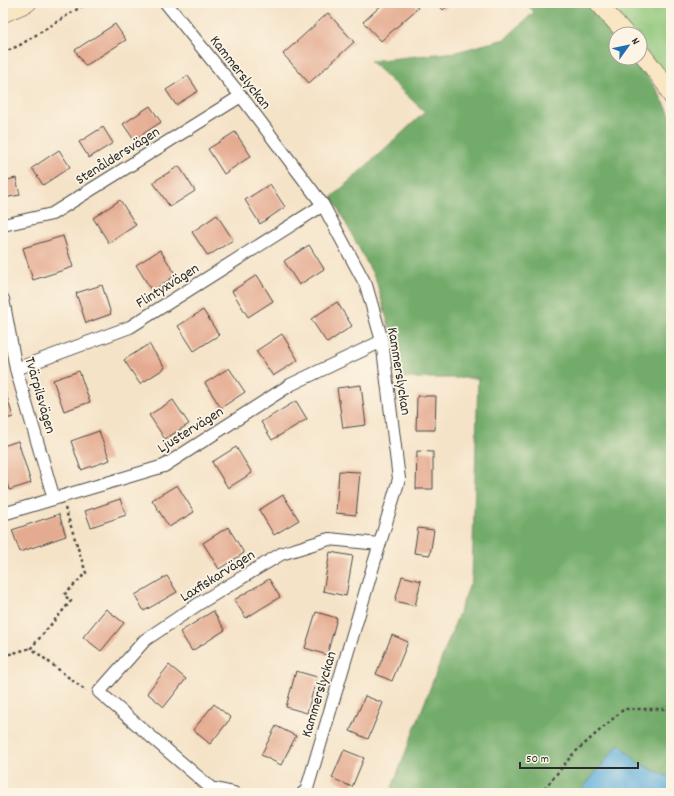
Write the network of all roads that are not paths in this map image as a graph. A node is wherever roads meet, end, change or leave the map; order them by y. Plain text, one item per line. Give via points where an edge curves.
1 (28, 3) edge
2 (166, 3) edge
3 (598, 3) edge
4 (3, 14) edge
5 (619, 26) edge
6 (648, 62) edge
7 (241, 96) junction
8 (671, 96) edge
9 (323, 205) junction
10 (3, 225) edge
11 (3, 299) edge
12 (382, 341) junction
13 (16, 369) junction
14 (58, 498) junction
15 (3, 514) edge
16 (379, 544) junction
17 (234, 793) edge
18 (303, 793) edge

1 - 4 street
2 - 7 street, Kammerslyckan
3 - 5 street
6 - 8 street
7 - 9 street, Kammerslyckan
7 - 10 street, Stenåldersvägen via 52,214
9 - 12 street, Kammerslyckan via 366,285
9 - 13 street, Flintyxvägen via 130,327
11 - 13 street, Tvärpilsvägen
12 - 14 street, Ljustervägen via 290,385 164,466
12 - 16 street, Kammerslyckan via 399,479
13 - 14 street, Tvärpilsvägen
14 - 15 street, Ljustervägen
16 - 17 street, Laxfiskarvägen via 329,539 281,554 145,640 98,692 211,788
16 - 18 street, Kammerslyckan via 306,792

